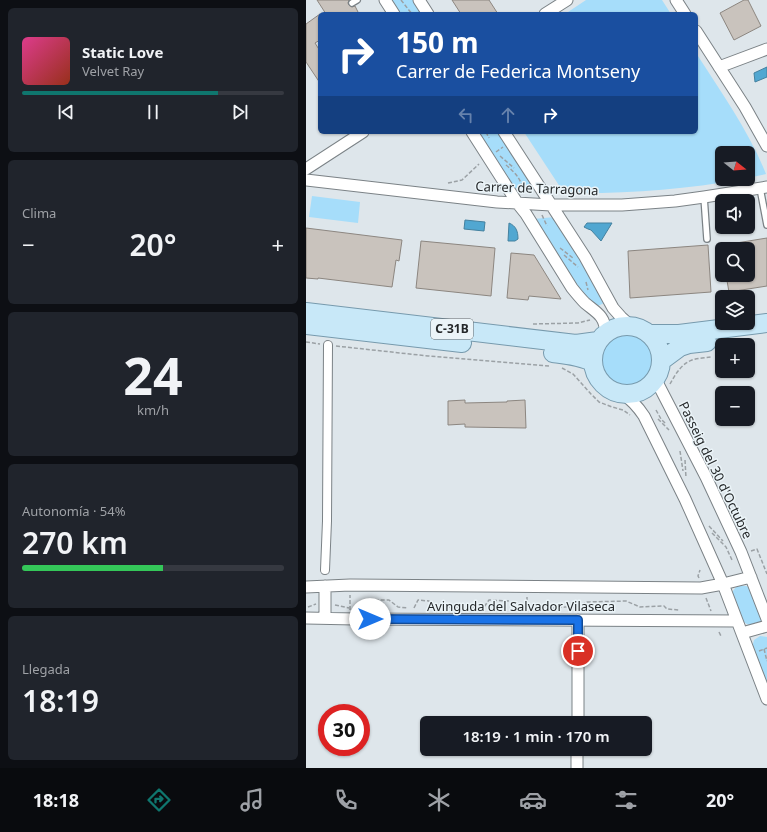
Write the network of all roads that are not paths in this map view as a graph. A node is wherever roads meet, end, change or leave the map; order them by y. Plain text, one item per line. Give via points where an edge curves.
1 (385, 0) edge
2 (419, 0) edge
3 (567, 0) edge
4 (676, 0) edge
5 (393, 12) edge
6 (427, 12) edge
7 (549, 12) edge
8 (684, 12) edge
9 (698, 34) edge
10 (767, 49) edge
11 (719, 67) junction
12 (360, 134) edge
13 (473, 134) edge
14 (505, 134) edge
15 (767, 146) edge
16 (306, 169) edge
17 (306, 180) edge
18 (763, 187) edge
19 (704, 197) junction
20 (518, 204) junction
21 (551, 205) junction
22 (767, 225) edge
23 (707, 239) dead end
24 (306, 312) edge
25 (767, 323) edge
26 (306, 325) edge
27 (631, 326) junction
28 (602, 330) junction
29 (649, 334) junction
30 (767, 334) edge
31 (328, 345) road end
32 (593, 362) junction
33 (663, 374) junction
34 (623, 394) junction
35 (325, 570) dead end
36 (751, 577) junction
37 (723, 584) junction
38 (325, 586) junction
39 (306, 587) edge
40 (306, 618) edge
41 (325, 618) junction
42 (767, 618) edge
43 (578, 620) junction
44 (737, 621) junction
45 (767, 626) edge
46 (742, 633) junction
47 (767, 699) edge
48 (578, 716) edge
49 (578, 756) edge
50 (577, 768) edge

1 - 5 street
2 - 6 street
3 - 7 street
4 - 8 street
9 - 11 street
10 - 11 street
11 - 15 street
12 - 16 street
13 - 20 street
14 - 21 street
17 - 20 street, Carrer de Tarragona
18 - 19 street, Carrer de Tarragona
18 - 22 lane
19 - 21 street, Carrer de Tarragona via 622,205
19 - 23 lane
20 - 21 street, Carrer de Tarragona
20 - 28 street
21 - 27 street via 585,257 613,308
24 - 28 main road, C-31B via 576,344
25 - 29 main road via 679,334
26 - 32 main road, C-31B via 573,355
27 - 28 main road, C-31B
27 - 29 main road
28 - 32 main road via 595,347
29 - 33 main road via 658,346
30 - 33 main road via 680,347
31 - 35 street
32 - 34 main road via 602,384 614,392
33 - 34 main road via 637,393
33 - 36 street, Passeig del 30 d'Octubre via 658,384 665,408 706,477
34 - 37 street via 636,404 647,421 686,499
36 - 37 street
36 - 42 street, Passeig del 30 d'Octubre
37 - 38 street, Avinguda del Salvador Vilaseca via 701,588
37 - 44 street
38 - 39 street, Avinguda del Salvador Vilaseca
38 - 41 street
40 - 41 street, Avinguda del Salvador Vilaseca
41 - 43 street, Avinguda del Salvador Vilaseca
43 - 44 street, Avinguda del Salvador Vilaseca
43 - 48 street
44 - 46 street
45 - 46 street
46 - 47 street
49 - 50 street

